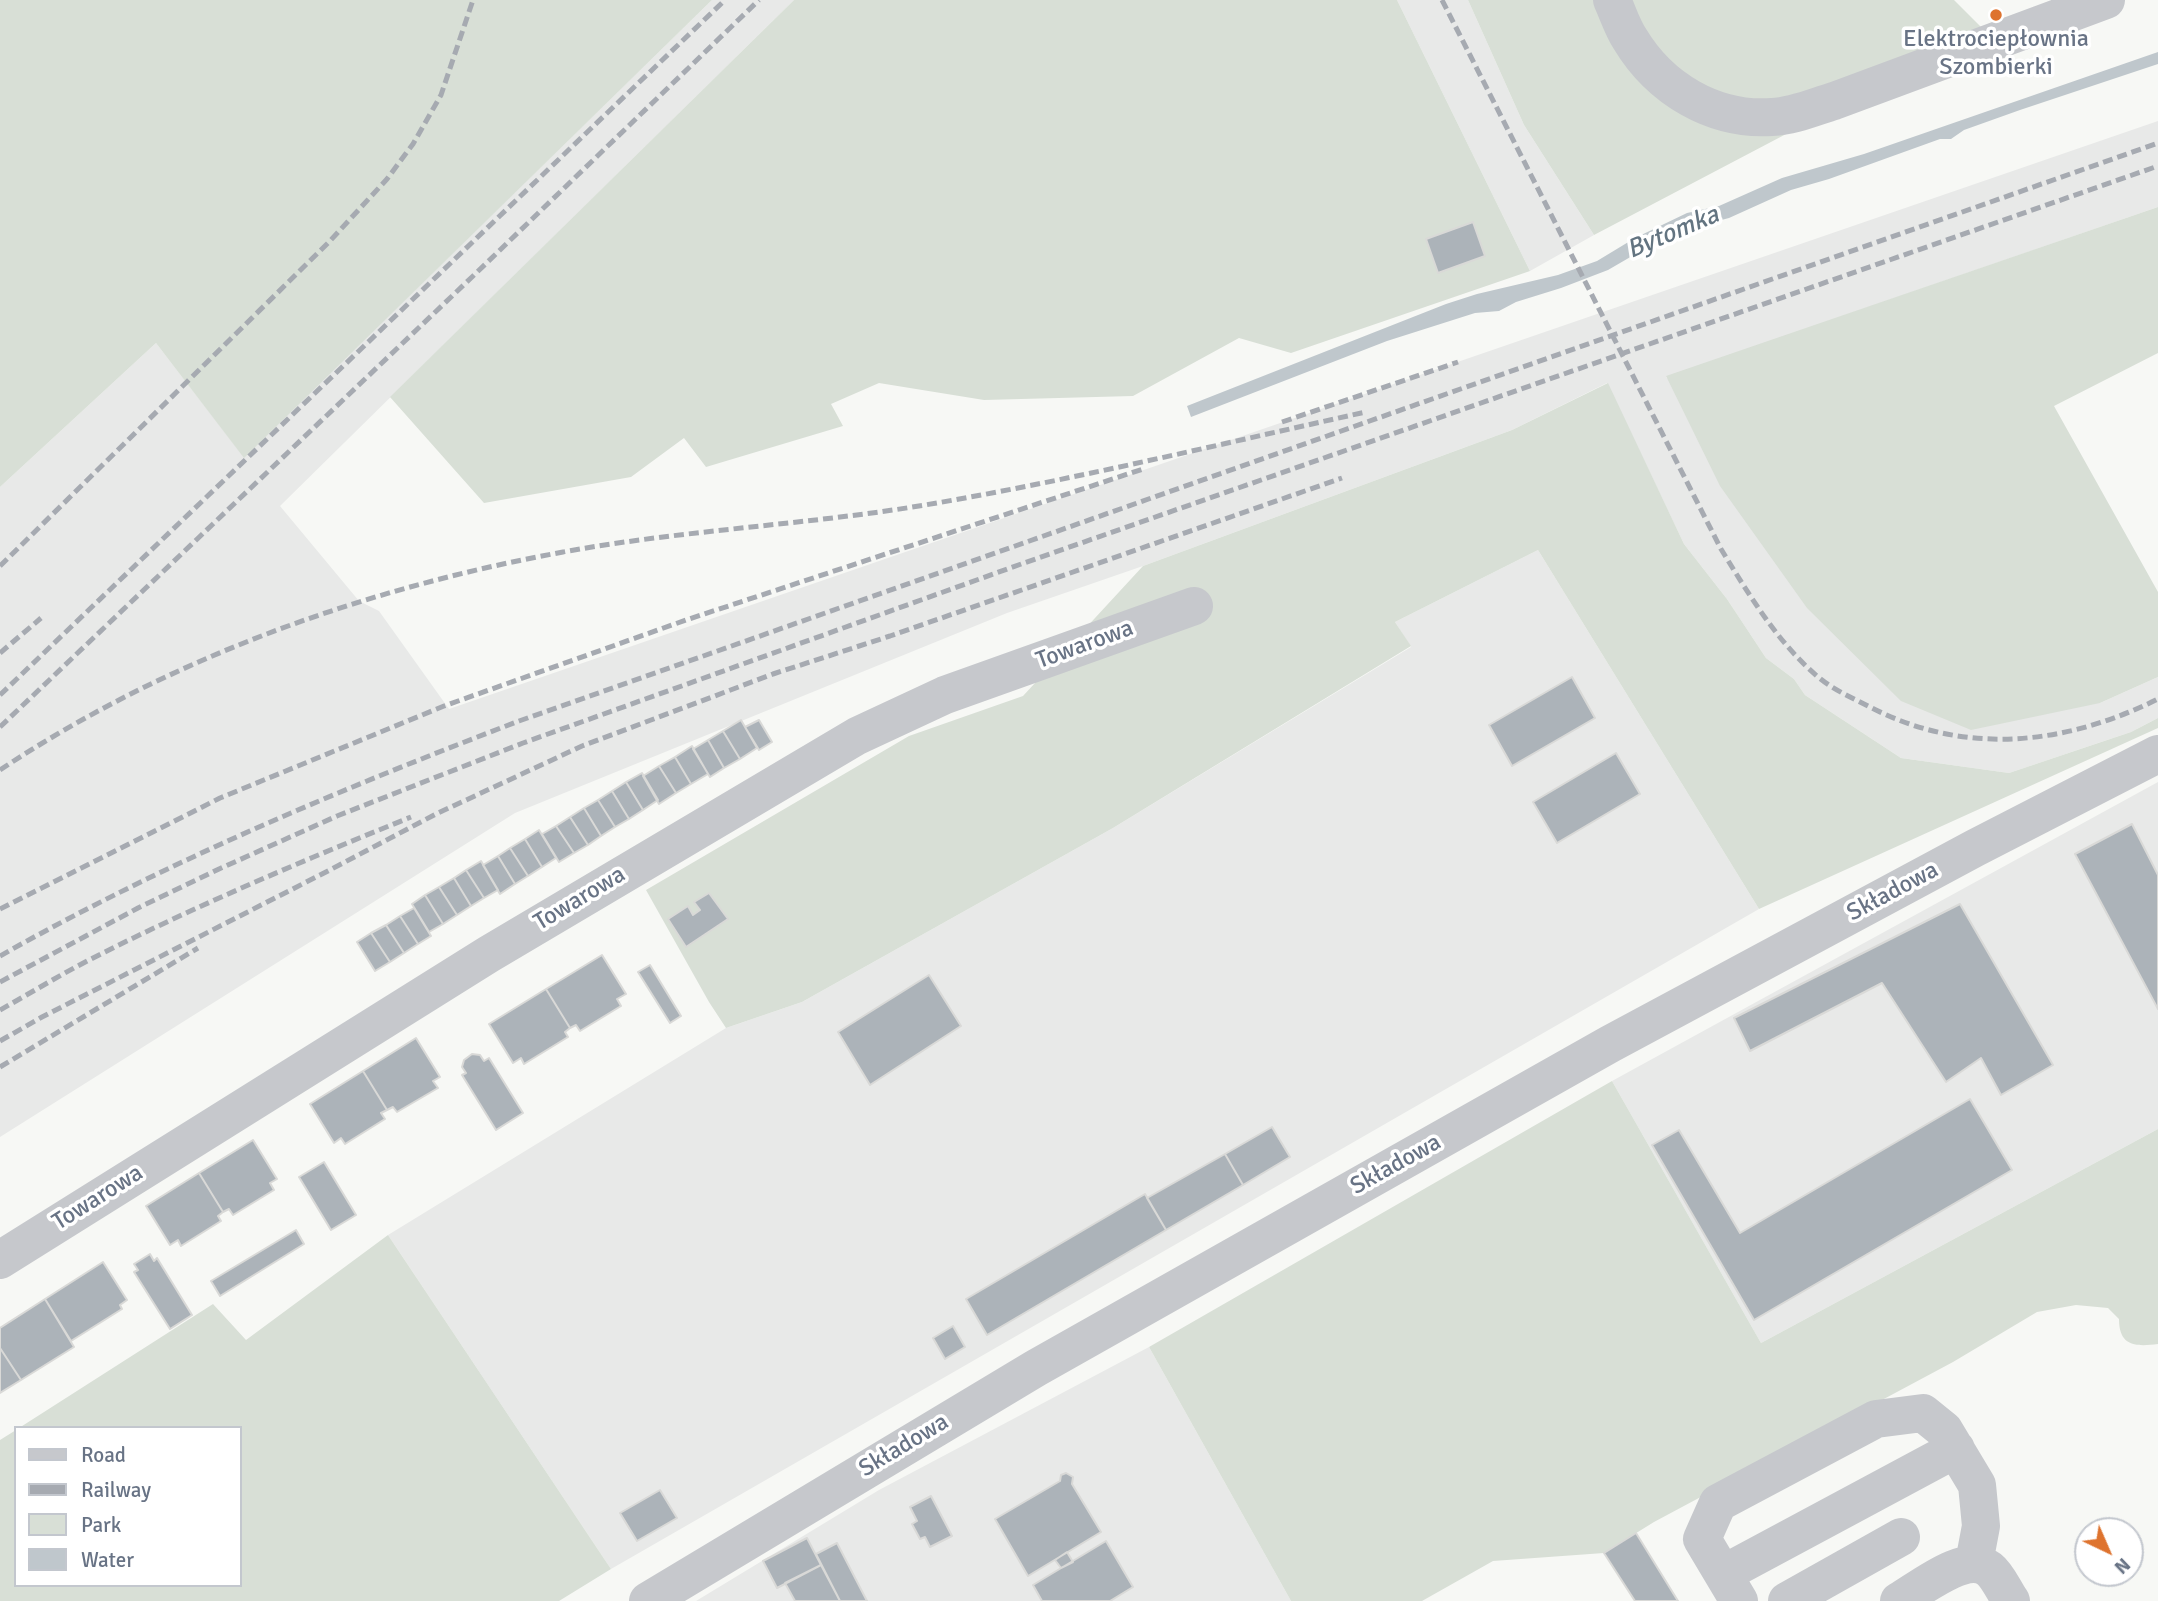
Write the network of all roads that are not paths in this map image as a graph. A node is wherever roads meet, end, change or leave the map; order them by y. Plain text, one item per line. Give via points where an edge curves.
1 (1612, 0) edge
2 (2106, 0) edge
3 (1194, 606) dead end
4 (2158, 754) edge
5 (0, 1259) edge
6 (1955, 1449) junction
7 (1901, 1537) dead end
8 (1974, 1563) junction
9 (1731, 1588) edge
10 (648, 1601) edge
11 (1787, 1601) edge
12 (1899, 1601) edge
13 (2011, 1601) edge

1 - 2 street via 1630,39 1666,81 1696,103 1750,118 1792,115
3 - 5 street, Towarowa via 945,695 858,736 489,954
4 - 10 street, Składowa via 1610,1044 1036,1368
6 - 8 street via 1977,1485 1981,1526
6 - 9 street
6 - 9 street via 1944,1430 1923,1413 1876,1419 1718,1503 1702,1539
7 - 11 street
8 - 12 street via 1960,1565
8 - 13 street via 1995,1575

